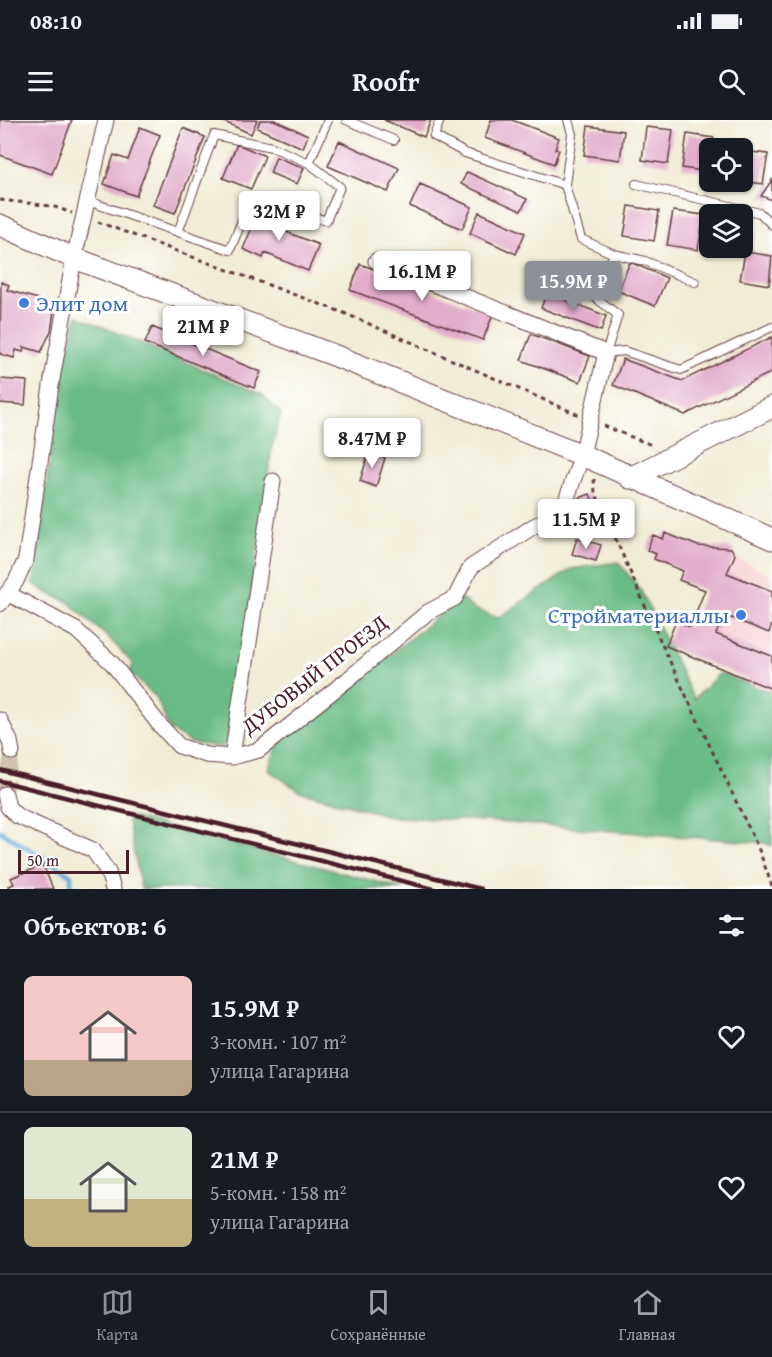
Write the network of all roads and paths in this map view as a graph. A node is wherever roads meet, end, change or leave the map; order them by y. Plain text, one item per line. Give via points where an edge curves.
1 (106, 120) edge
2 (328, 120) edge
3 (346, 120) edge
4 (440, 120) edge
5 (568, 120) edge
6 (394, 141) dead end
7 (309, 163) junction
8 (636, 184) dead end
9 (565, 185) junction
10 (0, 200) edge
11 (88, 201) junction
12 (84, 217) junction
13 (0, 225) edge
14 (772, 225) edge
15 (178, 232) junction
16 (614, 254) junction
17 (74, 258) junction
18 (376, 261) dead end
19 (695, 282) dead end
20 (772, 327) edge
21 (606, 353) junction
22 (772, 407) edge
23 (590, 420) junction
24 (675, 454) junction
25 (587, 457) junction
26 (630, 478) junction
27 (273, 481) dead end
28 (772, 539) edge
29 (4, 598) edge
30 (0, 720) edge
31 (12, 752) tunnel mouth
32 (232, 757) junction
33 (5, 794) dead end
34 (772, 886) edge
35 (113, 889) edge

1 - 11 street
2 - 7 lane
3 - 6 lane
4 - 9 lane via 434,136 465,153
5 - 9 lane via 572,134
7 - 15 lane via 272,147 214,135
7 - 15 lane via 340,187 326,221 281,204 250,201 230,250
8 - 14 lane via 760,213
9 - 16 lane via 582,239
10 - 12 path via 52,206
11 - 12 street
11 - 15 lane
12 - 17 street
12 - 23 path via 344,314
13 - 17 main road
16 - 19 lane via 645,261
16 - 21 lane via 595,297 618,315
17 - 25 main road via 336,356
17 - 29 street via 26,559
18 - 21 street
20 - 21 lane via 681,370 624,351
21 - 23 street, ДУБОВЫЙ ПРОЕЗД
22 - 24 main road
23 - 24 path
23 - 25 street, ДУБОВЫЙ ПРОЕЗД
24 - 26 main road
25 - 26 main road
25 - 32 street, ДУБОВЫЙ ПРОЕЗД via 562,512 471,567 455,598 428,612 259,750
25 - 34 path via 595,492
26 - 28 main road
27 - 32 street, ДУБОВЫЙ ПРОЕЗД
29 - 32 street via 76,630 112,663 179,746 206,755
30 - 31 street
33 - 35 street via 8,807 17,816 93,850 108,872

